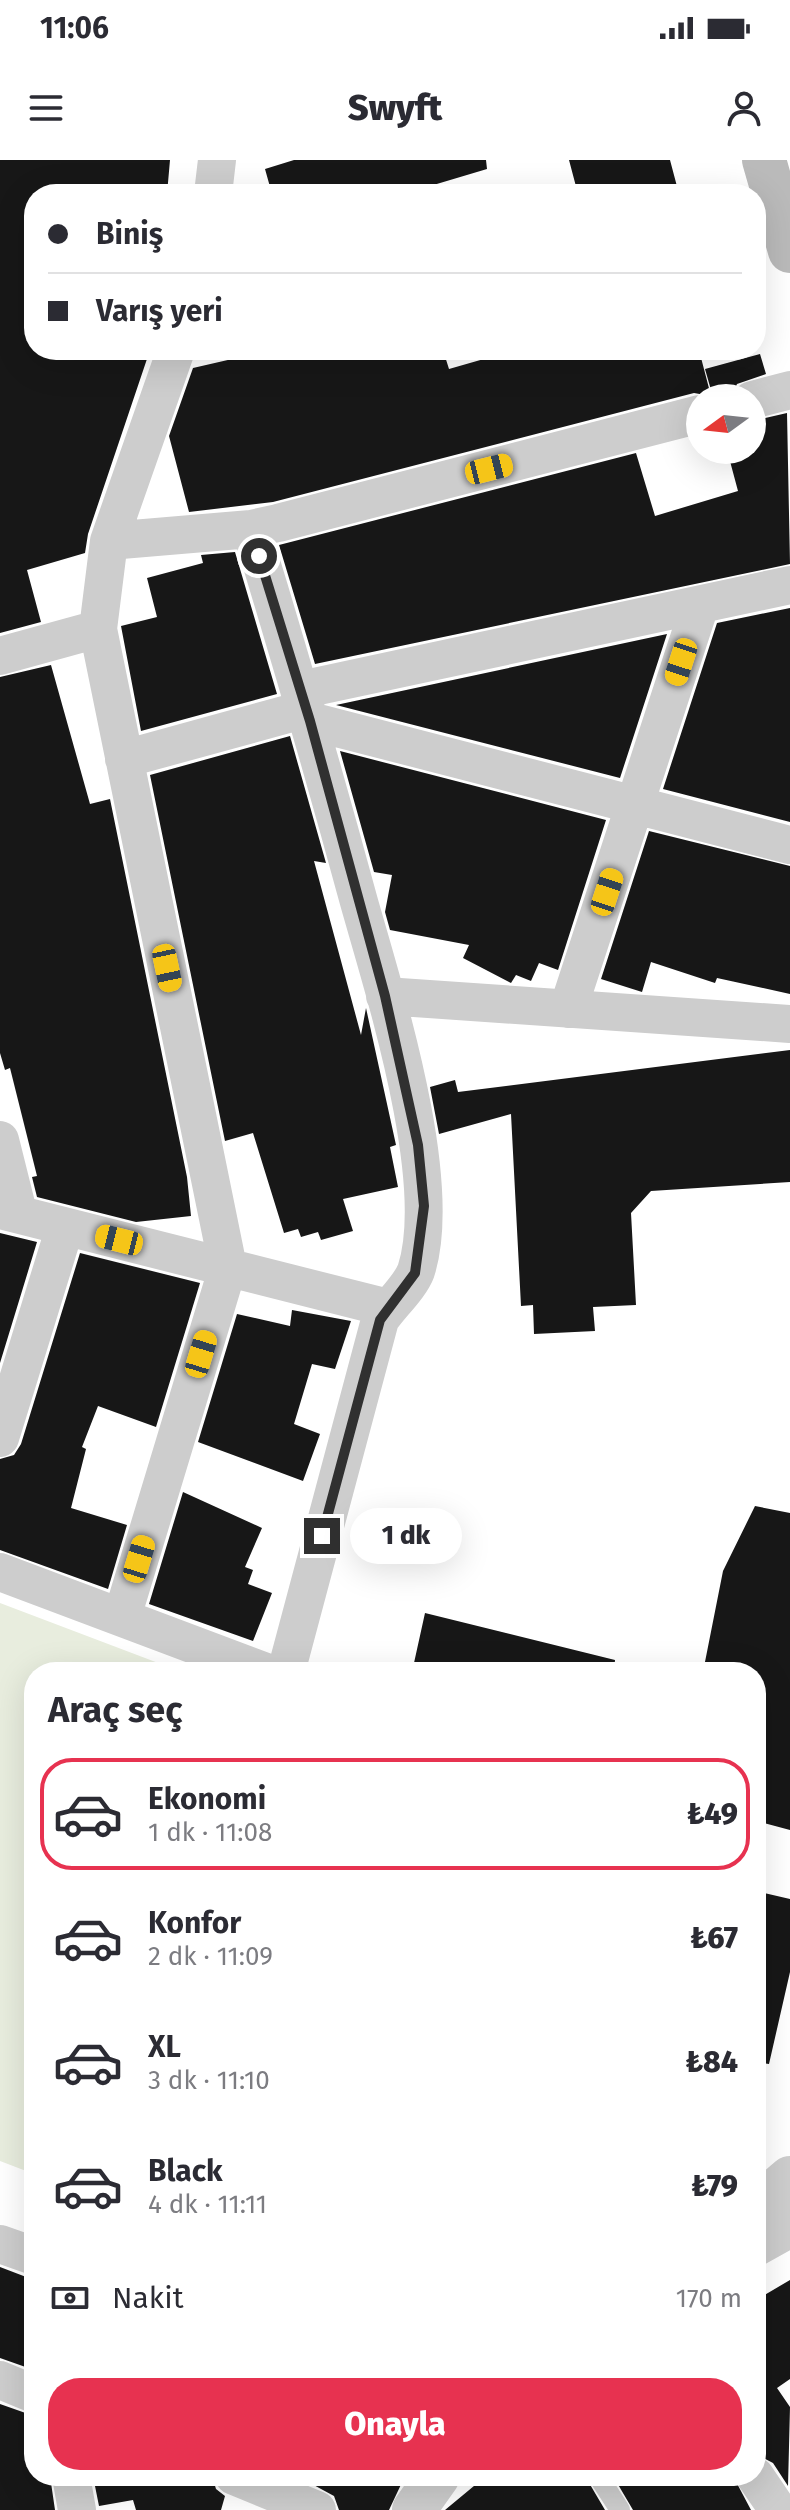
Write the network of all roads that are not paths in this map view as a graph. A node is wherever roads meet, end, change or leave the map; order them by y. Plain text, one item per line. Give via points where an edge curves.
1 (766, 191) edge
2 (790, 251) edge
3 (183, 360) edge
4 (790, 390) edge
5 (766, 396) edge
6 (686, 418) edge
7 (251, 529) junction
8 (109, 541) junction
9 (790, 585) edge
10 (700, 605) junction
11 (98, 629) junction
12 (0, 656) edge
13 (305, 707) junction
14 (124, 759) junction
15 (636, 805) junction
16 (790, 845) edge
17 (385, 996) junction
18 (568, 1009) junction
19 (790, 1024) edge
20 (0, 1140) edge
21 (9, 1211) edge
22 (65, 1227) junction
23 (228, 1267) junction
24 (388, 1308) junction
25 (0, 1438) edge
26 (0, 1572) edge
27 (122, 1617) junction
28 (240, 1662) edge
29 (289, 1662) edge
30 (790, 2178) edge
31 (766, 2198) edge
32 (790, 2225) edge
33 (766, 2238) edge
34 (0, 2244) edge
35 (24, 2252) edge
36 (0, 2380) edge
37 (24, 2390) edge
38 (73, 2486) edge
39 (258, 2486) edge
40 (604, 2486) edge
41 (762, 2486) edge
42 (77, 2510) edge
43 (317, 2510) edge
44 (620, 2510) edge
45 (778, 2510) edge

1 - 2 main road
3 - 8 street
4 - 5 street
6 - 7 street
7 - 8 street
7 - 13 street
8 - 11 street
9 - 10 street
10 - 13 street
10 - 15 street
11 - 12 street
11 - 14 street
13 - 14 street
13 - 15 street
13 - 17 street
14 - 23 street
15 - 16 street
15 - 18 street
17 - 18 street
17 - 24 street via 418,1145 424,1206 415,1273
18 - 19 street
20 - 21 street
21 - 22 street
22 - 23 street
22 - 25 street
23 - 24 street
23 - 27 street
24 - 29 street via 380,1320
26 - 27 street
27 - 28 street
30 - 31 street
32 - 33 street
34 - 35 street
36 - 37 street
38 - 42 street
39 - 43 street
40 - 44 lane
41 - 45 street

